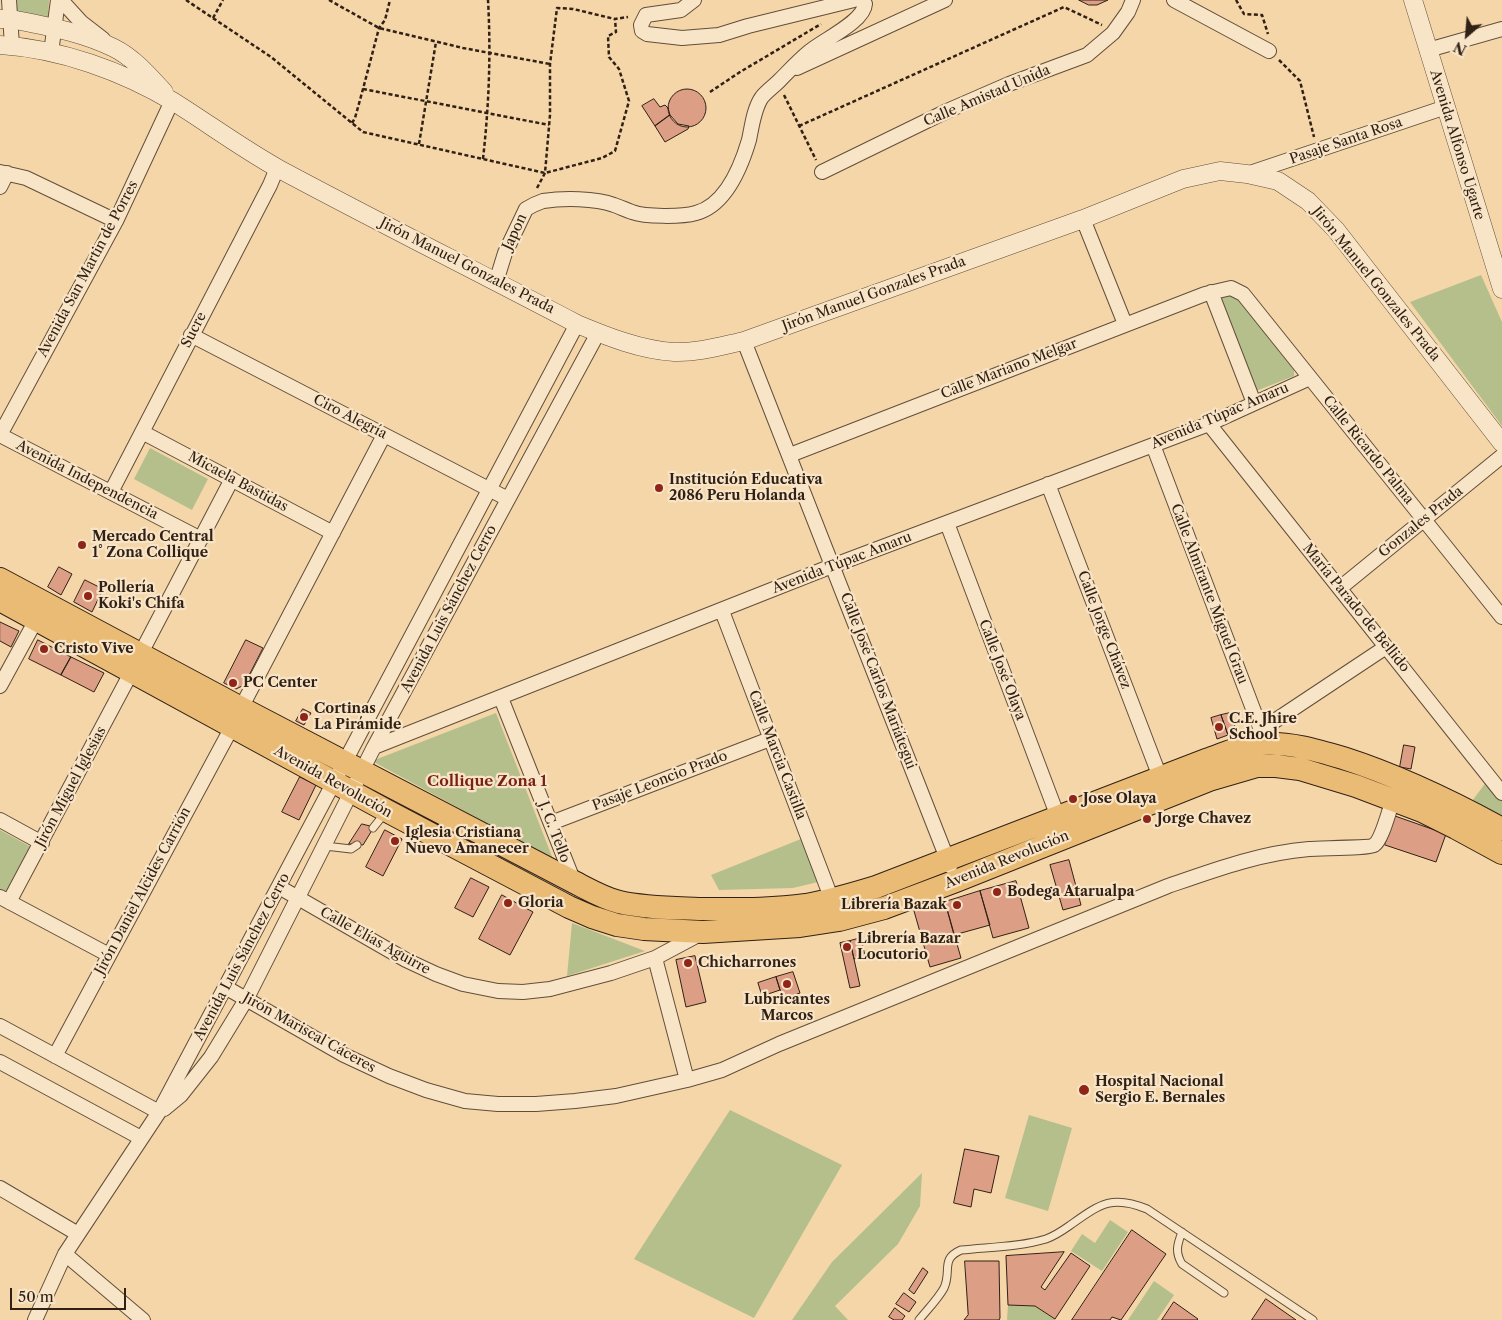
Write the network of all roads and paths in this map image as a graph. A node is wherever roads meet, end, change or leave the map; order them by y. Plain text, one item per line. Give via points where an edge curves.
1 (9, 0) edge
2 (60, 0) edge
3 (186, 0) edge
4 (223, 0) edge
5 (329, 0) edge
6 (390, 0) edge
7 (488, 0) edge
8 (694, 0) edge
9 (854, 0) edge
10 (861, 0) edge
11 (945, 0) edge
12 (1133, 0) edge
13 (1174, 0) edge
14 (1236, 0) edge
15 (1413, 0) edge
16 (646, 15) junction
17 (213, 18) junction
18 (5, 19) edge
19 (615, 19) junction
20 (821, 24) dead end
21 (54, 28) junction
22 (379, 28) junction
23 (1502, 29) edge
24 (1113, 33) junction
25 (436, 42) junction
26 (6, 45) edge
27 (116, 49) junction
28 (1428, 50) junction
29 (1269, 51) junction
30 (51, 53) junction
31 (491, 54) junction
32 (550, 64) junction
33 (783, 77) junction
34 (363, 89) junction
35 (710, 92) dead end
36 (172, 101) junction
37 (427, 102) junction
38 (1446, 107) junction
39 (488, 114) junction
40 (352, 123) junction
41 (549, 125) junction
42 (800, 126) junction
43 (419, 144) junction
44 (1318, 150) junction
45 (483, 159) junction
46 (277, 168) junction
47 (822, 172) joint
48 (4, 173) edge
49 (545, 173) junction
50 (1247, 174) junction
51 (0, 187) edge
52 (526, 209) junction
53 (1083, 219) junction
54 (116, 221) junction
55 (496, 282) junction
56 (1501, 283) edge
57 (1231, 288) joint
58 (1211, 292) junction
59 (577, 324) junction
60 (1125, 324) junction
61 (598, 333) junction
62 (191, 335) junction
63 (744, 341) junction
64 (1310, 378) junction
65 (1254, 403) junction
66 (1209, 424) junction
67 (142, 432) junction
68 (0, 435) edge
69 (384, 435) junction
70 (1502, 443) edge
71 (1153, 445) junction
72 (790, 455) junction
73 (1502, 456) edge
74 (232, 479) junction
75 (1048, 484) junction
76 (488, 490) junction
77 (111, 492) junction
78 (508, 499) junction
79 (1424, 520) junction
80 (947, 523) junction
81 (333, 532) junction
82 (201, 539) junction
83 (832, 566) junction
84 (0, 578) edge
85 (1340, 588) junction
86 (0, 600) edge
87 (722, 611) junction
88 (1502, 617) edge
89 (36, 620) junction
90 (1386, 647) junction
91 (136, 662) junction
92 (0, 686) edge
93 (501, 698) junction
94 (237, 717) junction
95 (1260, 737) junction
96 (770, 738) junction
97 (374, 747) junction
98 (353, 766) junction
99 (1160, 777) junction
100 (343, 787) junction
101 (1502, 793) edge
102 (1392, 800) junction
103 (1058, 816) junction
104 (0, 820) edge
105 (551, 823) junction
106 (1502, 829) edge
107 (42, 843) junction
108 (357, 845) dead end
109 (325, 846) junction
110 (1502, 853) edge
111 (948, 859) junction
112 (956, 881) junction
113 (574, 882) junction
114 (279, 887) junction
115 (299, 898) junction
116 (5, 900) edge
117 (832, 900) junction
118 (703, 932) junction
119 (109, 955) junction
120 (655, 958) junction
121 (225, 986) junction
122 (247, 998) junction
123 (0, 1026) edge
124 (55, 1056) junction
125 (0, 1062) edge
126 (687, 1080) junction
127 (159, 1112) junction
128 (141, 1138) junction
129 (0, 1188) edge
130 (1182, 1232) junction
131 (78, 1234) junction
132 (65, 1254) junction
133 (1224, 1293) dead end
134 (35, 1320) edge
135 (143, 1320) edge
136 (919, 1320) edge
137 (1313, 1320) edge

1 - 18 street
2 - 21 street
2 - 27 street
3 - 17 path
4 - 17 path
5 - 22 path
6 - 22 path via 385,20
7 - 31 path
8 - 16 street via 681,10
9 - 16 street via 719,35 682,38 647,34 641,25
10 - 33 street via 866,8 861,14 809,51
11 - 33 street
12 - 24 street, Calle Amistad Unida
13 - 29 street
14 - 29 path via 1244,14 1262,15
15 - 28 street, Avenida Alfonso Ugarte
16 - 19 path
17 - 40 path via 271,57
18 - 21 street
18 - 26 street
19 - 32 path via 557,8
19 - 49 path via 616,32 608,36 608,57 618,69 629,101 614,151 602,158
20 - 35 path
21 - 27 street via 80,34
21 - 30 street
22 - 25 path
22 - 34 path
23 - 28 street
24 - 42 path via 1106,26 1064,7
24 - 47 street, Calle Amistad Unida via 1086,54 947,111
25 - 31 path
25 - 37 path
26 - 30 street
27 - 36 street via 144,70
28 - 38 street, Avenida Alfonso Ugarte
29 - 44 path via 1300,81
30 - 36 street via 126,76
31 - 32 path
31 - 39 path
32 - 41 path
33 - 42 path
33 - 52 street, Japon via 762,97 732,182 710,207 695,214 668,216 633,213 602,202 551,200
34 - 37 path
34 - 40 path
36 - 46 street, Jirón Manuel Gonzales Prada
36 - 54 street, Avenida San Martin de Porres
37 - 39 path
37 - 43 path
38 - 44 street, Pasaje Santa Rosa
38 - 56 street, Avenida Alfonso Ugarte
39 - 41 path
39 - 45 path
40 - 43 path via 363,132
41 - 49 path
42 - 47 path
43 - 45 path
44 - 50 street, Pasaje Santa Rosa
45 - 49 path
46 - 55 street, Jirón Manuel Gonzales Prada
46 - 62 street, Sucre
48 - 51 street
48 - 54 street via 26,178
49 - 52 path
50 - 53 street, Jirón Manuel Gonzales Prada via 1220,171 1183,178
50 - 70 street, Jirón Manuel Gonzales Prada via 1278,181 1308,201 1331,224
52 - 55 street, Japon via 505,253
53 - 60 street
53 - 63 street, Jirón Manuel Gonzales Prada
54 - 68 street, Avenida San Martin de Porres
55 - 59 street, Jirón Manuel Gonzales Prada
57 - 58 street, Calle Mariano Melgar
57 - 64 street, Calle Ricardo Palma via 1243,294
58 - 60 street, Calle Mariano Melgar
58 - 65 street
59 - 61 street, Jirón Manuel Gonzales Prada
59 - 76 street, Avenida Luis Sánchez Cerro
60 - 72 street, Calle Mariano Melgar
61 - 63 street, Jirón Manuel Gonzales Prada via 675,352
61 - 78 street, Avenida Luis Sánchez Cerro
62 - 67 street, Sucre
62 - 69 street, Ciro Alegría
63 - 72 street, Calle José Carlos Mariátegui
64 - 65 street, Avenida Túpac Amaru
64 - 79 street, Calle Ricardo Palma
65 - 66 street, Avenida Túpac Amaru
66 - 71 street, Avenida Túpac Amaru
66 - 85 street, María Parado de Bellido
67 - 74 street, Micaela Bastidas
67 - 77 street, Sucre
68 - 77 street, Avenida Independencia
69 - 76 street, Ciro Alegría
69 - 81 street, Jirón Daniel Alcides Carrión
71 - 75 street, Avenida Túpac Amaru
71 - 95 street, Calle Almirante Miguel Grau
72 - 83 street, Calle José Carlos Mariátegui
73 - 79 street, Gonzales Prada
74 - 81 street, Micaela Bastidas
74 - 82 street, Jirón Miguel Iglesias
75 - 80 street, Avenida Túpac Amaru
75 - 99 street, Calle Jorge Chávez
76 - 78 street, Ciro Alegría
76 - 98 street, Avenida Luis Sánchez Cerro
77 - 82 street, Avenida Independencia
78 - 97 street, Avenida Luis Sánchez Cerro
79 - 85 street, Gonzales Prada
79 - 88 street, Calle Ricardo Palma
80 - 83 street, Avenida Túpac Amaru
80 - 103 street, Calle José Olaya
81 - 94 street, Jirón Daniel Alcides Carrión
82 - 91 street, Jirón Miguel Iglesias
83 - 87 street, Avenida Túpac Amaru
83 - 111 street, Calle José Carlos Mariátegui
84 - 91 main road, Avenida Revolución
85 - 90 street, María Parado de Bellido
86 - 89 main road, Avenida Revolución
87 - 93 street, Avenida Túpac Amaru
87 - 96 street, Calle Marcia Castilla
89 - 91 main road, Avenida Revolución
89 - 92 street
90 - 95 street
90 - 101 street, María Parado de Bellido
91 - 94 main road, Avenida Revolución
91 - 107 street, Jirón Miguel Iglesias
93 - 97 street, Avenida Túpac Amaru
93 - 105 street, J. C. Tello
94 - 98 main road, Avenida Revolución
94 - 100 main road, Avenida Revolución
94 - 119 street, Jirón Daniel Alcides Carrión
95 - 99 main road, Avenida Revolución
95 - 106 main road, Avenida Revolución via 1358,763 1425,789
96 - 105 street, Pasaje Leoncio Prado
96 - 117 street, Calle Marcia Castilla
97 - 98 street, Avenida Luis Sánchez Cerro
98 - 100 street, Avenida Luis Sánchez Cerro
98 - 100 street, Avenida Luis Sánchez Cerro
98 - 113 main road, Avenida Revolución
99 - 103 main road, Avenida Revolución
100 - 109 street, Avenida Luis Sánchez Cerro
100 - 114 street, Avenida Luis Sánchez Cerro
100 - 118 main road, Avenida Revolución via 380,820 592,917 644,929
102 - 110 main road, Avenida Revolución via 1456,828
102 - 112 main road, Avenida Revolución via 1300,769 1257,766 1209,780
102 - 126 street, Jirón Mariscal Cáceres via 1373,846 1275,854 1168,886 778,1044 722,1070
103 - 111 main road, Avenida Revolución
104 - 107 street
105 - 113 street, J. C. Tello
107 - 116 street, Jirón Miguel Iglesias
108 - 109 lane via 351,849
109 - 115 street, Avenida Luis Sánchez Cerro
111 - 112 street, Calle José Carlos Mariátegui
111 - 117 main road, Avenida Revolución
112 - 118 main road, Avenida Revolución via 884,908 839,920
113 - 117 main road, Avenida Revolución via 617,901 672,908 766,908
114 - 115 street, Calle Elías Aguirre
114 - 121 street, Avenida Luis Sánchez Cerro
115 - 120 street, Calle Elías Aguirre via 429,971 464,984 498,991 550,989
115 - 122 street, Avenida Luis Sánchez Cerro
116 - 119 street
118 - 120 street, Calle Elías Aguirre
119 - 124 street, Jirón Daniel Alcides Carrión
120 - 126 street
121 - 122 street, Jirón Mariscal Cáceres
121 - 127 street, Avenida Luis Sánchez Cerro
122 - 126 street, Jirón Mariscal Cáceres via 371,1068 426,1090 465,1101 498,1104 575,1101 616,1096
122 - 127 street, Avenida Luis Sánchez Cerro via 211,1057 181,1095
123 - 124 street
124 - 127 street
125 - 128 street
127 - 128 street, Avenida Luis Sánchez Cerro
128 - 131 street, Avenida Luis Sánchez Cerro
129 - 131 street
130 - 133 lane via 1176,1246 1182,1264
130 - 136 lane via 1147,1209 1130,1202 1110,1202 1047,1239 961,1250 952,1254 943,1289
130 - 137 lane
131 - 132 street, Avenida Luis Sánchez Cerro
132 - 134 street, Avenida Luis Sánchez Cerro
132 - 135 street

